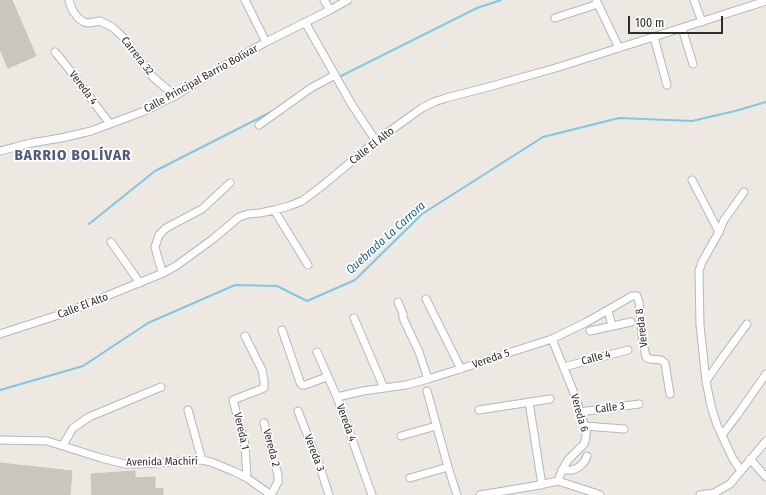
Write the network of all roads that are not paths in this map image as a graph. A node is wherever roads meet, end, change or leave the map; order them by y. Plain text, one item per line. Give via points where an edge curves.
1 (69, 0) edge
2 (245, 0) edge
3 (324, 0) edge
4 (348, 0) edge
5 (694, 0) edge
6 (766, 1) edge
7 (597, 2) edge
8 (330, 10) junction
9 (555, 18) dead end
10 (305, 22) junction
11 (702, 22) junction
12 (682, 28) junction
13 (654, 37) junction
14 (266, 42) junction
15 (620, 48) junction
16 (55, 52) dead end
17 (693, 64) dead end
18 (335, 75) junction
19 (667, 85) dead end
20 (175, 96) junction
21 (110, 124) junction
22 (259, 125) dead end
23 (376, 141) junction
24 (0, 151) edge
25 (692, 180) dead end
26 (230, 183) dead end
27 (744, 192) dead end
28 (274, 210) junction
29 (719, 232) junction
30 (111, 242) dead end
31 (308, 265) dead end
32 (163, 273) junction
33 (140, 283) junction
34 (637, 296) joint
35 (426, 299) dead end
36 (398, 302) dead end
37 (608, 310) junction
38 (354, 318) dead end
39 (631, 322) dead end
40 (747, 324) dead end
41 (612, 326) junction
42 (282, 330) dead end
43 (590, 331) dead end
44 (0, 334) edge
45 (246, 336) dead end
46 (552, 339) junction
47 (628, 350) dead end
48 (317, 352) dead end
49 (564, 367) junction
50 (461, 369) junction
51 (766, 374) edge
52 (327, 377) junction
53 (428, 379) junction
54 (706, 381) junction
55 (161, 387) dead end
56 (384, 388) junction
57 (427, 391) dead end
58 (670, 394) dead end
59 (337, 397) junction
60 (550, 399) dead end
61 (529, 402) junction
62 (639, 404) dead end
63 (188, 410) dead end
64 (479, 410) dead end
65 (298, 411) dead end
66 (580, 412) junction
67 (264, 423) dead end
68 (436, 426) junction
69 (584, 426) junction
70 (624, 429) dead end
71 (722, 435) junction
72 (401, 436) dead end
73 (0, 440) edge
74 (766, 441) edge
75 (63, 445) junction
76 (587, 456) dead end
77 (202, 460) junction
78 (750, 460) junction
79 (448, 467) junction
80 (562, 470) junction
81 (741, 471) junction
82 (766, 477) edge
83 (247, 478) junction
84 (410, 478) dead end
85 (558, 481) junction
86 (542, 485) junction
87 (271, 495) edge
88 (329, 495) edge
89 (372, 495) edge
90 (457, 495) edge
91 (480, 495) edge
92 (600, 495) edge
93 (700, 495) edge

1 - 20 street, Carrera 32 via 73,11 84,22 100,21 112,27 153,77
2 - 14 street
3 - 8 street
4 - 8 street, Calle Principal Barrio Bolívar
5 - 11 street
6 - 11 street, Calle El Alto
7 - 9 street
7 - 15 street
8 - 10 street, Calle Principal Barrio Bolívar
10 - 14 street, Calle Principal Barrio Bolívar
10 - 18 street
11 - 12 street, Calle El Alto
12 - 13 street, Calle El Alto
12 - 17 street
13 - 15 street, Calle El Alto
13 - 19 street
14 - 20 street, Calle Principal Barrio Bolívar
15 - 23 street, Calle El Alto via 434,102
16 - 21 street, Vereda 4
18 - 22 street via 311,88
18 - 23 street
20 - 21 street, Calle Principal Barrio Bolívar
21 - 24 street, Calle Principal Barrio Bolívar via 92,131
23 - 28 street, Calle El Alto via 302,201
25 - 29 street
26 - 32 street via 202,209 166,228 159,236 155,246
27 - 29 street via 724,220
28 - 31 street
28 - 32 street, Calle El Alto via 239,217 213,239
29 - 54 street via 699,271 700,326
30 - 33 street
32 - 33 street, Calle El Alto
33 - 44 street, Calle El Alto via 65,313
34 - 37 street, Vereda 5 via 632,296
34 - 58 street, Vereda 8 via 640,302 646,357 665,363
35 - 50 street
36 - 53 street
37 - 41 street
37 - 46 street, Vereda 5
38 - 56 street
39 - 41 street
40 - 54 street
41 - 43 street
42 - 52 street via 302,385
45 - 83 street, Vereda 1 via 262,370 264,381 264,388 234,400 245,445
46 - 49 street, Vereda 6
46 - 50 street, Vereda 5
47 - 49 street, Calle 4
48 - 52 street, Vereda 4
49 - 66 street, Vereda 6
50 - 53 street, Vereda 5
51 - 71 street
52 - 59 street, Vereda 4
53 - 56 street, Vereda 5
54 - 71 street via 715,419
55 - 75 street via 89,417 73,428
56 - 59 street, Vereda 5
57 - 68 street
59 - 89 street, Vereda 4
60 - 61 street
61 - 64 street
61 - 86 street
62 - 66 street, Calle 3
63 - 77 street
65 - 88 street, Vereda 3
66 - 69 street, Vereda 6
67 - 87 street, Vereda 2 via 278,475 278,482
68 - 72 street
68 - 79 street
69 - 70 street
69 - 80 street, Vereda 6 via 584,444
71 - 81 street via 732,459
73 - 75 street, Avenida Machirí via 47,441
74 - 78 street
75 - 77 street, Avenida Machirí via 125,464
76 - 80 street via 579,467
77 - 83 street, Avenida Machirí via 233,470
78 - 81 street
78 - 82 street
79 - 84 street
79 - 90 street
80 - 85 street, Vereda 6
81 - 93 street via 730,484 714,493
83 - 87 street, Avenida Machirí
85 - 86 street
85 - 92 street
86 - 91 street via 534,489

